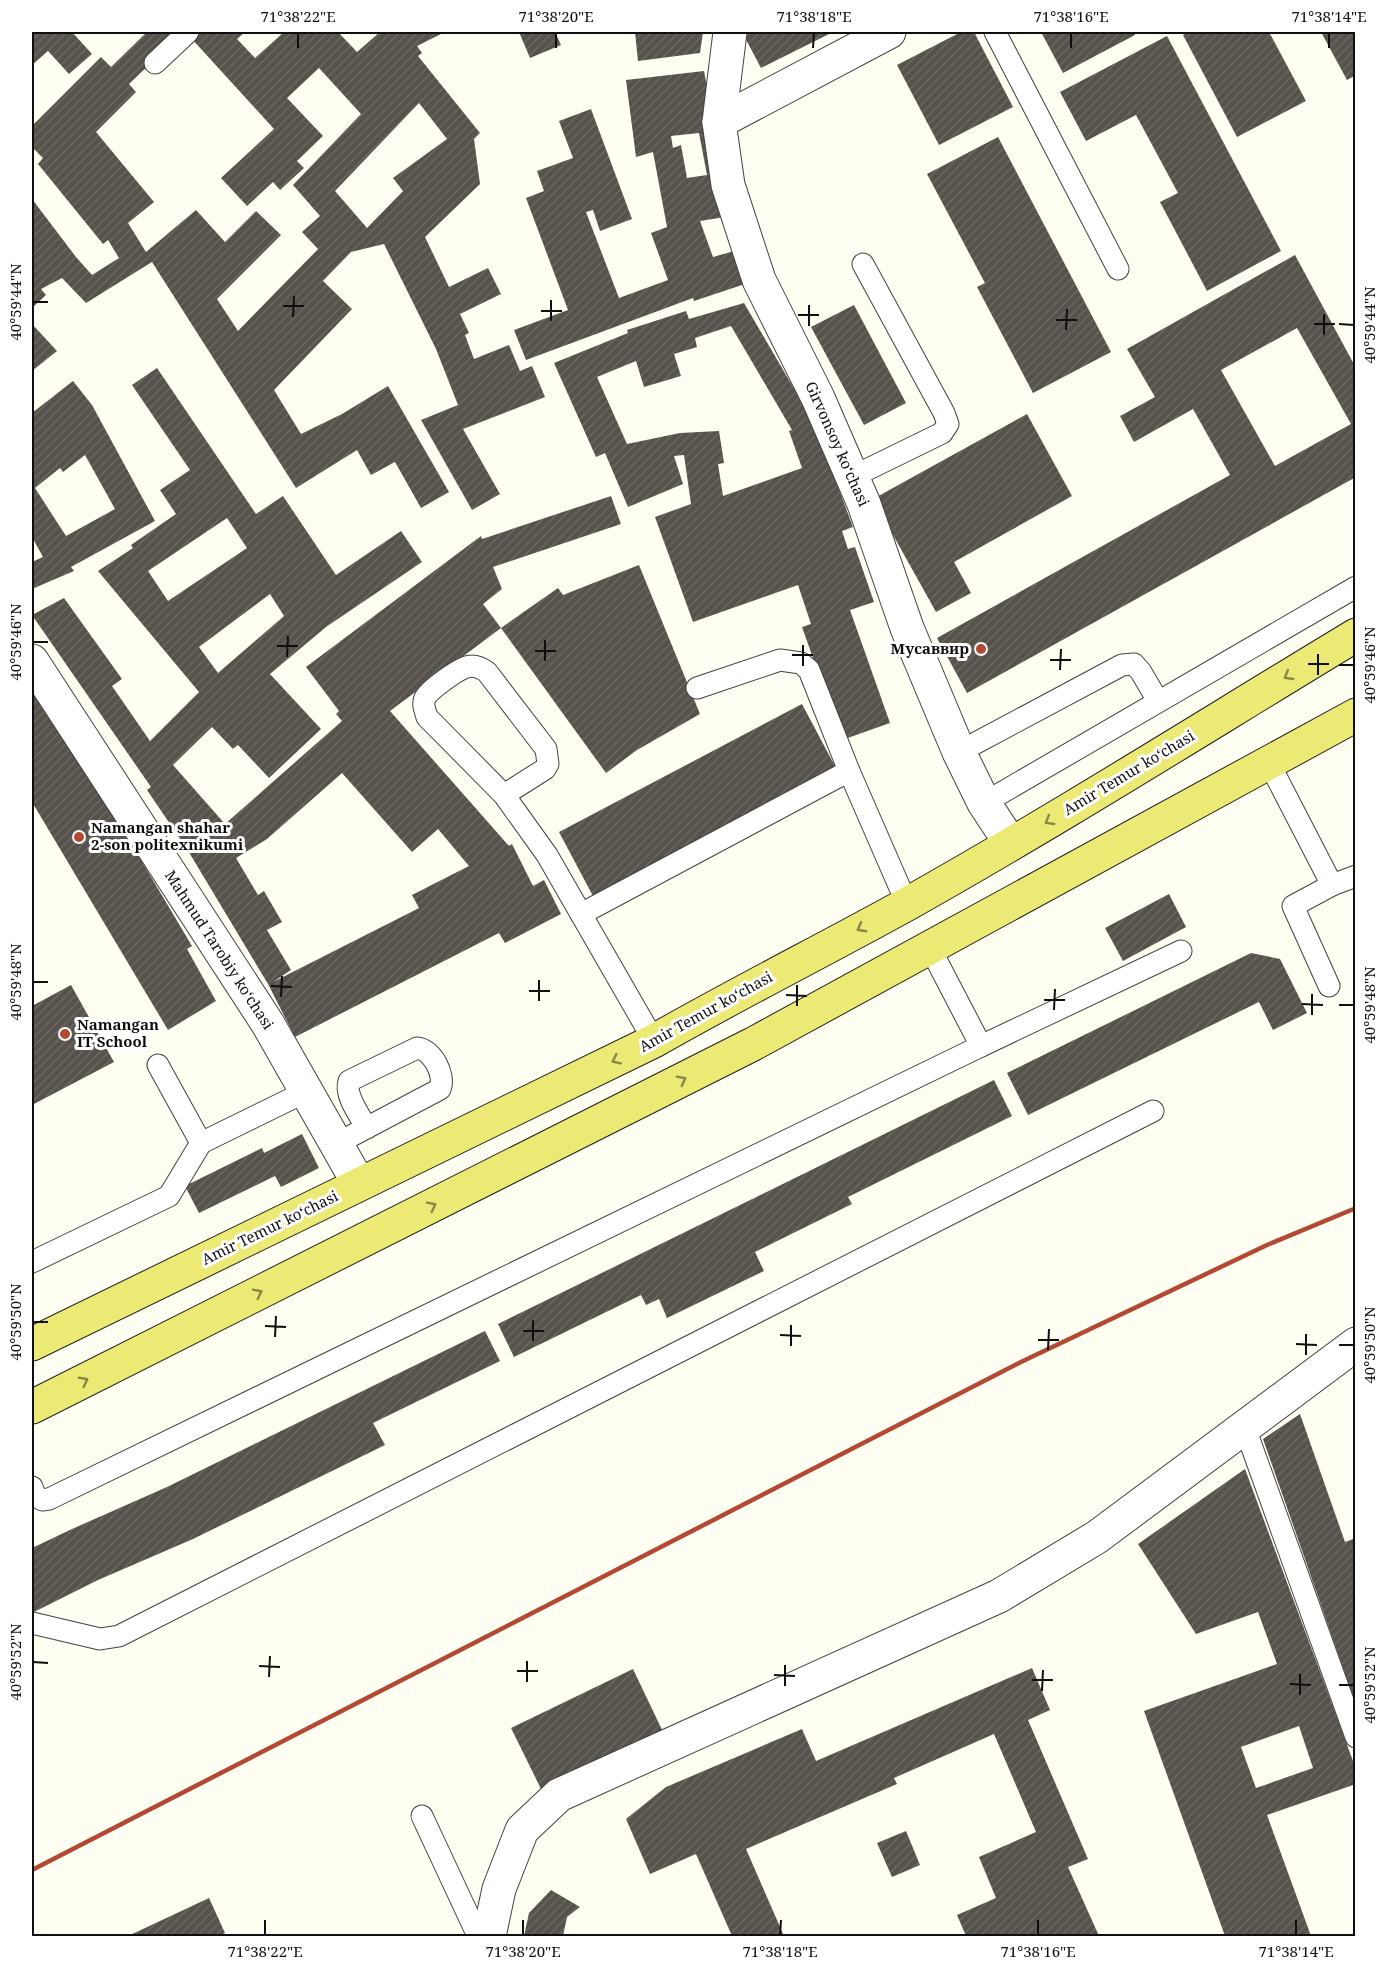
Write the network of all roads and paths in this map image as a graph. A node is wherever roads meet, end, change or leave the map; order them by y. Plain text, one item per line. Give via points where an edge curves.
1 (188, 32) edge
2 (730, 32) edge
3 (889, 32) edge
4 (995, 32) edge
5 (155, 63) dead end
6 (718, 122) junction
7 (863, 264) dead end
8 (1118, 269) dead end
9 (852, 477) junction
10 (1356, 587) edge
11 (1356, 635) edge
12 (32, 661) edge
13 (697, 688) dead end
14 (1158, 701) junction
15 (1356, 715) edge
16 (959, 752) junction
17 (1269, 763) junction
18 (849, 771) junction
19 (504, 795) junction
20 (984, 803) junction
21 (1011, 844) junction
22 (1356, 876) edge
23 (1332, 885) junction
24 (907, 904) junction
25 (581, 914) junction
26 (930, 948) junction
27 (1181, 951) dead end
28 (1329, 986) dead end
29 (654, 1041) junction
30 (981, 1046) junction
31 (158, 1065) dead end
32 (305, 1092) junction
33 (1153, 1111) dead end
34 (367, 1128) dead end
35 (201, 1143) junction
36 (336, 1144) junction
37 (359, 1185) junction
38 (32, 1262) edge
39 (32, 1344) edge
40 (1356, 1344) edge
41 (32, 1407) edge
42 (1245, 1428) junction
43 (32, 1487) edge
44 (32, 1623) edge
45 (1356, 1737) edge
46 (422, 1816) dead end
47 (478, 1936) edge
48 (489, 1936) edge

1 - 5 lane
2 - 6 street, Girvonsoy koʻchasi
3 - 6 street
4 - 8 lane
6 - 9 street, Girvonsoy koʻchasi via 728,185 759,280
7 - 9 lane via 948,424 942,433
9 - 16 street, Girvonsoy koʻchasi via 907,628
10 - 14 lane
11 -> 21 main road, Amir Temur koʻchasi
12 - 32 street, Mahmud Tarobiy koʻchasi via 268,1024
13 - 18 lane via 780,660 801,663 809,670
14 - 16 lane via 1134,664 1122,665
14 - 20 lane
15 - 17 main road
16 - 20 street, Girvonsoy koʻchasi
17 - 23 lane
17 - 26 main road
18 - 24 lane
18 - 25 lane
19 - 19 lane via 428,717 423,706 429,692 465,667 487,672 546,749 545,769
19 - 25 lane via 547,855
20 - 21 street, Girvonsoy koʻchasi
21 - 24 main road, Amir Temur koʻchasi
22 - 23 lane
23 - 28 lane via 1293,906
24 -> 29 main road, Amir Temur koʻchasi
25 - 29 lane
26 - 30 lane
41 -> 26 main road via 753,1044
27 - 30 lane
29 -> 37 main road, Amir Temur koʻchasi
30 - 43 lane via 49,1499 42,1500
31 - 35 lane
32 - 35 lane
32 - 36 street, Mahmud Tarobiy koʻchasi
33 - 44 lane via 119,1636 100,1639
34 - 36 lane
35 - 38 lane via 169,1196
36 - 37 street, Mahmud Tarobiy koʻchasi
37 - 39 main road, Amir Temur koʻchasi
40 - 42 street
42 - 45 lane
42 - 48 street via 1096,1537 999,1596 559,1795 522,1830 499,1889
46 - 47 lane

